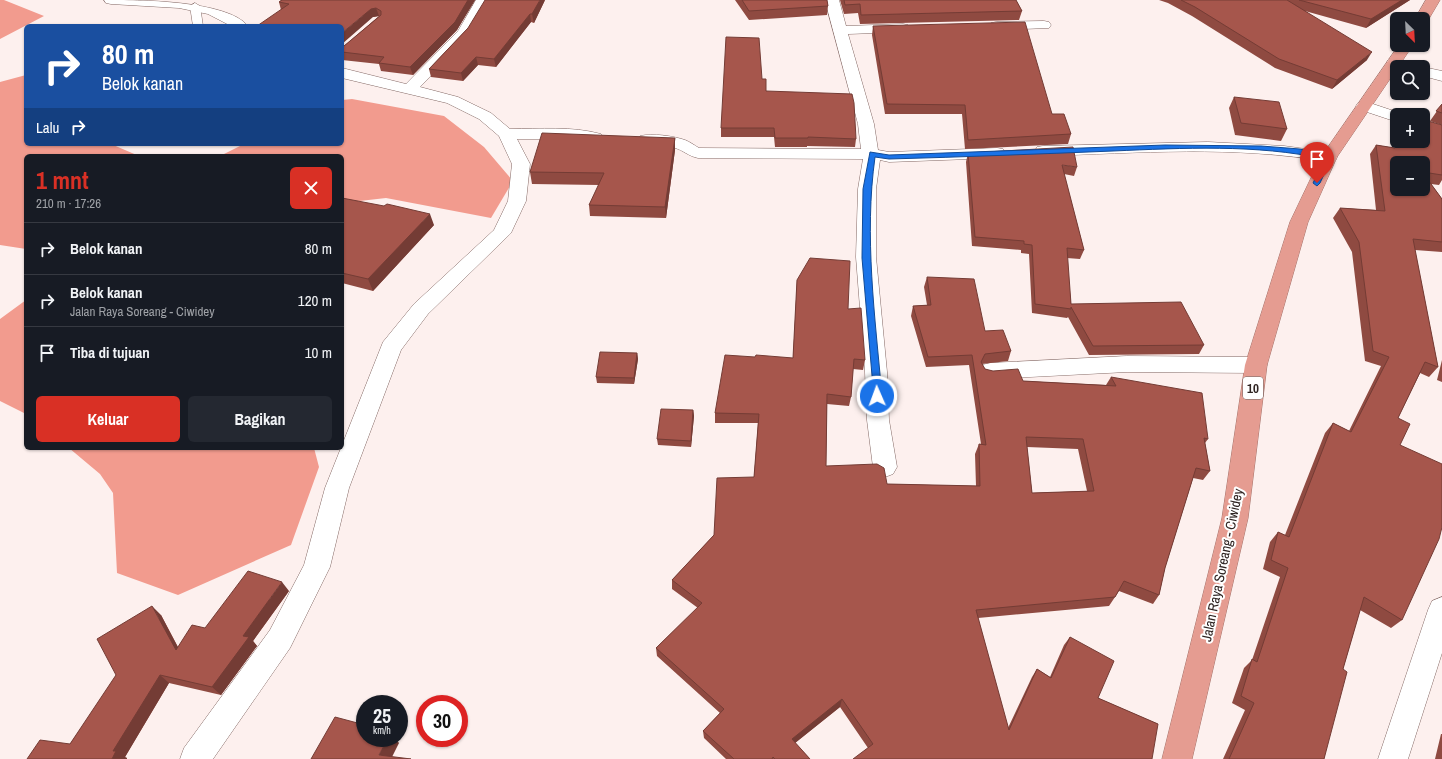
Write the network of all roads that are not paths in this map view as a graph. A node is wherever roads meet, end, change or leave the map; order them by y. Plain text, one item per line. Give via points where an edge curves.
1 (111, 0) edge
2 (483, 0) edge
3 (832, 0) edge
4 (1433, 0) edge
5 (195, 6) junction
6 (1426, 12) edge
7 (198, 24) edge
8 (238, 24) edge
9 (1044, 25) dead end
10 (982, 27) edge
11 (919, 28) edge
12 (841, 30) junction
13 (1404, 58) edge
14 (1430, 73) edge
15 (344, 74) edge
16 (1442, 76) edge
17 (409, 90) junction
18 (1364, 106) junction
19 (1390, 115) edge
20 (506, 134) junction
21 (872, 154) junction
22 (1329, 157) junction
23 (1256, 365) junction
24 (990, 371) edge
25 (885, 467) edge
26 (1442, 610) edge
27 (195, 759) edge
28 (1177, 759) edge
29 (1393, 759) edge

1 - 5 street
2 - 17 street via 464,33
3 - 12 street
4 - 6 highway
5 - 7 lane
5 - 8 street via 217,11
9 - 10 street
11 - 12 street
12 - 21 street
13 - 18 highway, Jalan Raya Soreang - Ciwidey / 10
14 - 16 street
15 - 17 street
17 - 20 street via 452,100 485,116
18 - 19 street
18 - 22 highway, Jalan Raya Soreang - Ciwidey / 10
20 - 21 street via 562,134 678,142 691,152 698,153
20 - 27 street via 520,164 517,201 502,233 421,309 391,347 338,488 317,567 280,639
21 - 22 street via 889,157 1165,147 1261,148 1300,151
21 - 25 street via 867,189 866,258 878,420
22 - 23 highway, Jalan Raya Soreang - Ciwidey / 10 via 1299,222
23 - 24 street via 1128,364
23 - 28 highway, Jalan Raya Soreang - Ciwidey / 10 via 1235,518
26 - 29 street

